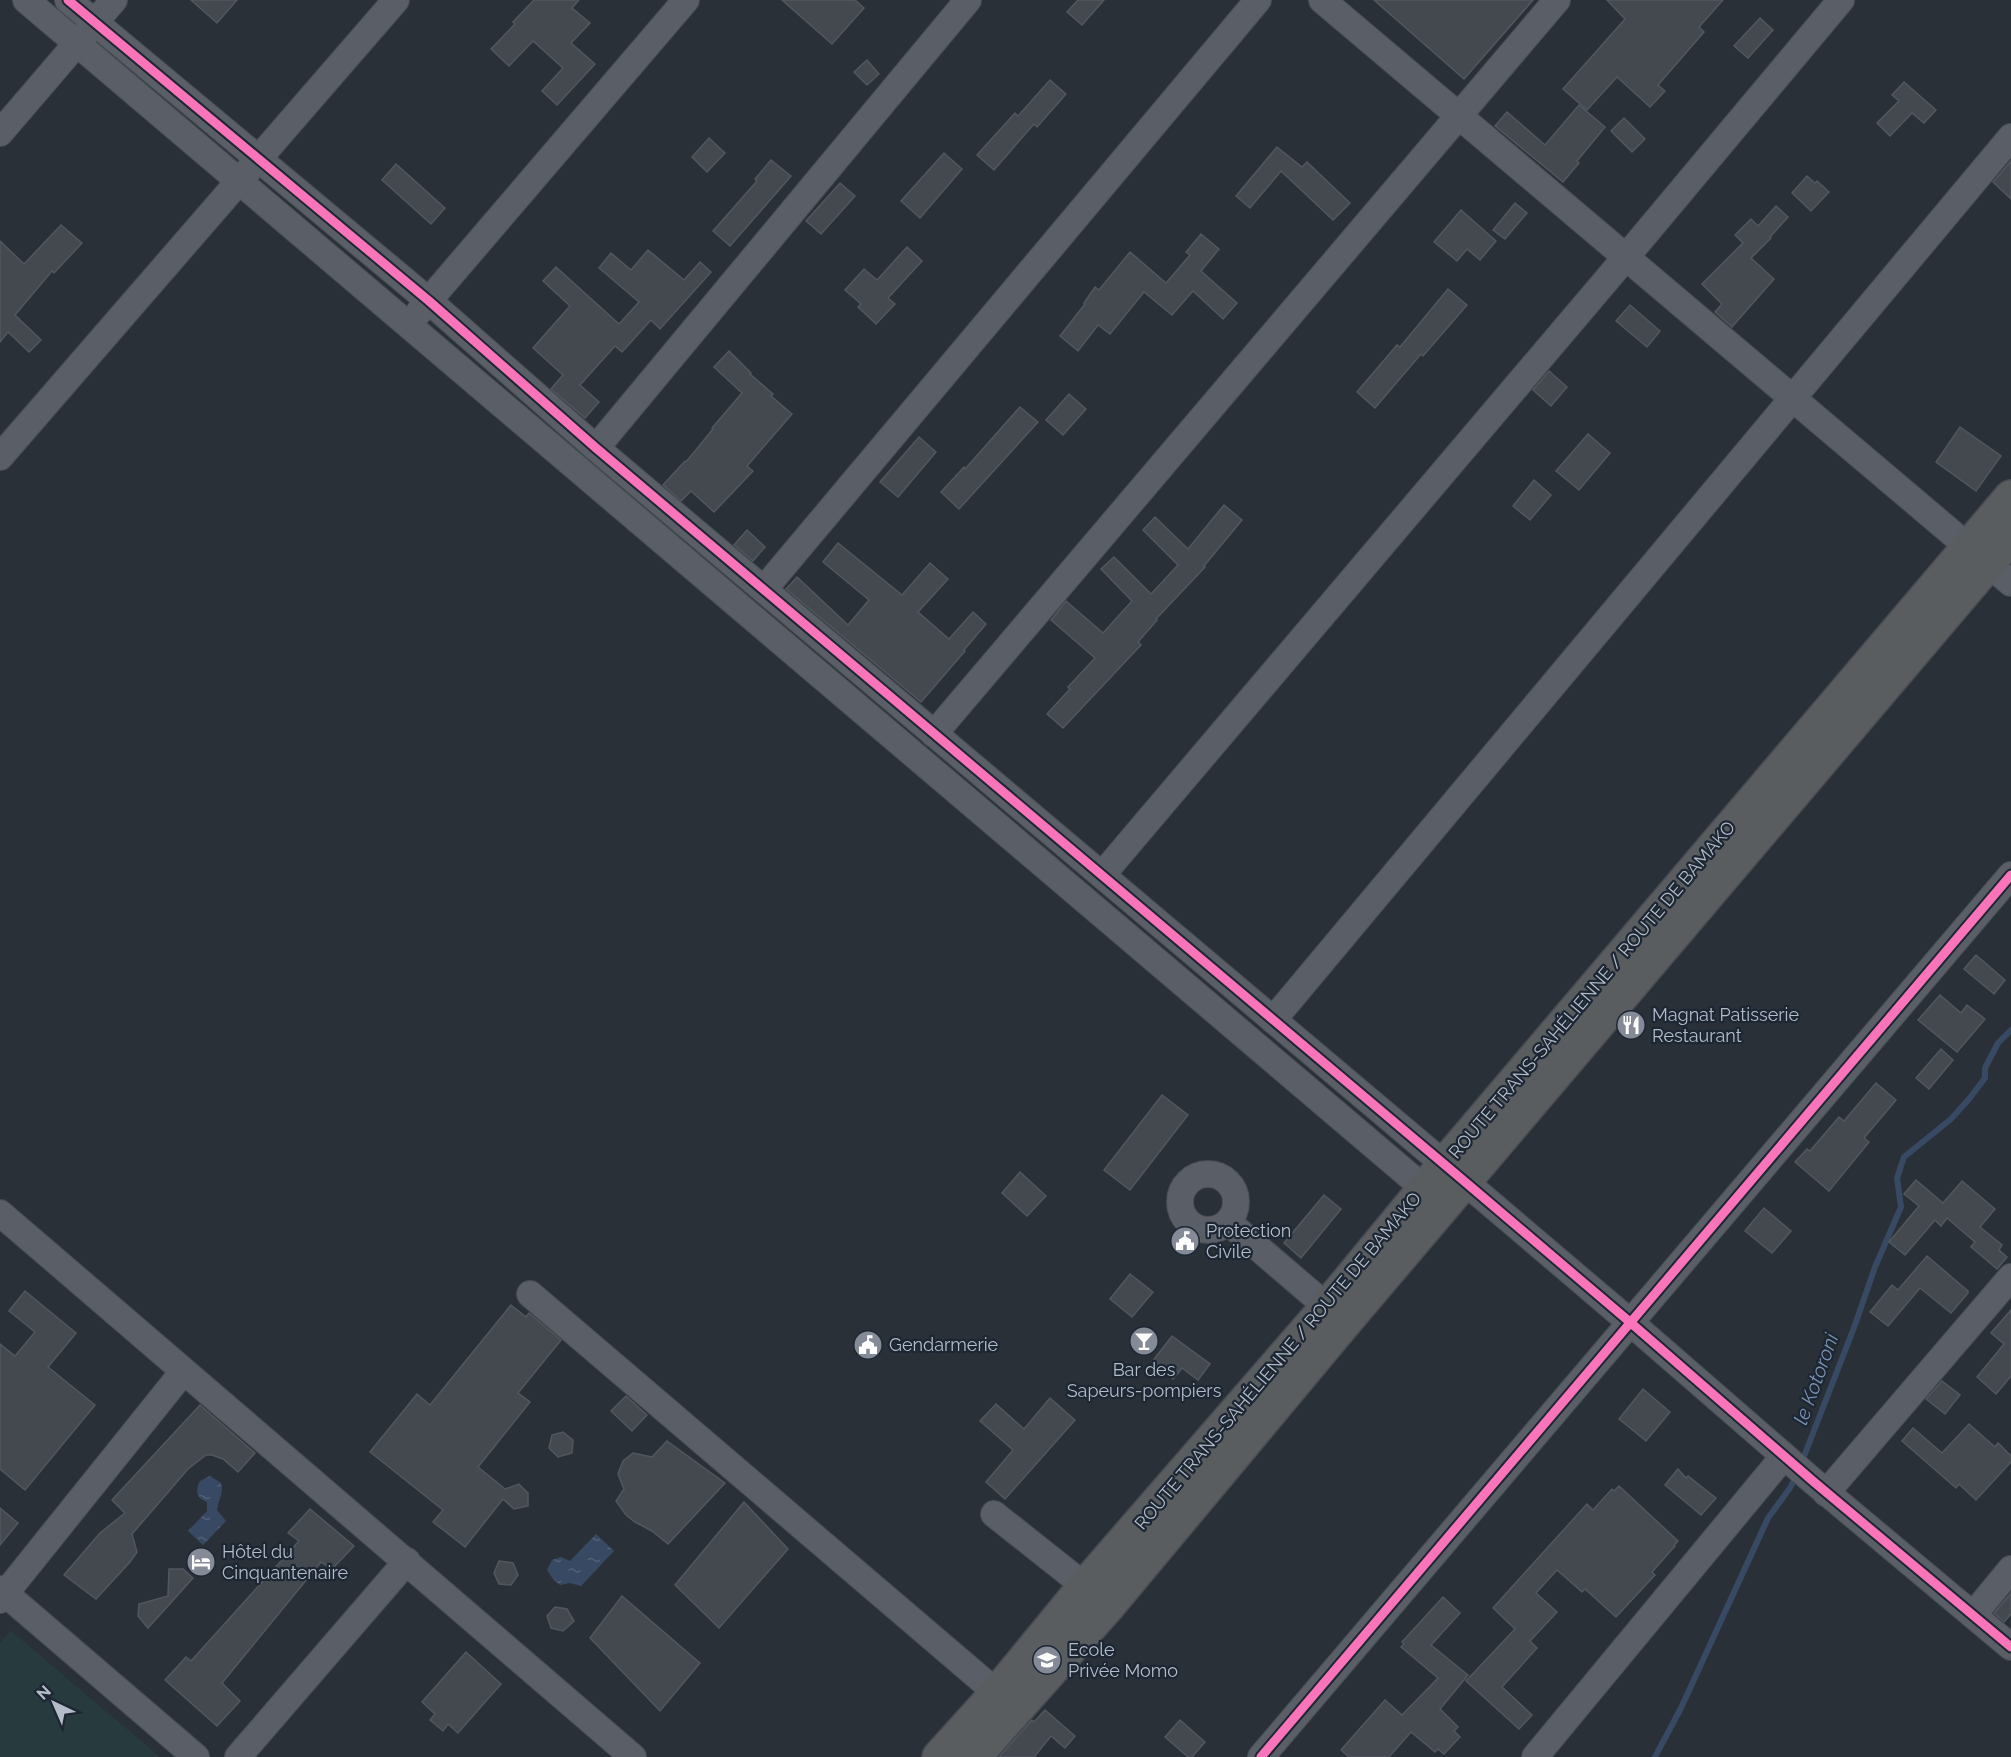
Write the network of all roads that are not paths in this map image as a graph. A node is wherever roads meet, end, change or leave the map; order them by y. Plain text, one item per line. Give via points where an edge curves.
1 (26, 0) edge
2 (68, 0) edge
3 (114, 0) edge
4 (396, 0) edge
5 (686, 0) edge
6 (968, 0) edge
7 (1258, 0) edge
8 (1322, 0) edge
9 (1557, 0) edge
10 (1841, 0) edge
11 (95, 23) junction
12 (77, 43) junction
13 (1459, 116) junction
14 (0, 133) edge
15 (2011, 137) edge
16 (260, 159) junction
17 (240, 181) junction
18 (1626, 257) junction
19 (429, 301) junction
20 (409, 325) junction
21 (1792, 398) junction
22 (596, 448) junction
23 (0, 457) edge
24 (2011, 497) edge
25 (2011, 537) edge
26 (1989, 565) edge
27 (765, 588) junction
28 (934, 734) junction
29 (1102, 875) junction
30 (2011, 875) edge
31 (1274, 1020) junction
32 (1444, 1185) junction
33 (0, 1213) edge
34 (1228, 1222) dead end
35 (2011, 1277) edge
36 (530, 1294) dead end
37 (1336, 1315) junction
38 (1631, 1323) junction
39 (183, 1372) junction
40 (1784, 1456) junction
41 (1820, 1487) junction
42 (994, 1514) dead end
43 (406, 1561) junction
44 (2011, 1569) edge
45 (2, 1595) edge
46 (1097, 1596) junction
47 (1973, 1615) junction
48 (2011, 1647) edge
49 (997, 1693) junction
50 (196, 1757) edge
51 (238, 1757) edge
52 (633, 1757) edge
53 (939, 1757) edge
54 (974, 1757) edge
55 (1261, 1757) edge
56 (1535, 1757) edge

1 - 12 street
2 - 11 street
3 - 11 street
4 - 16 street
5 - 19 street
6 - 22 street
7 - 27 street
8 - 13 street
9 - 13 street
10 - 18 street
11 - 12 street
11 - 16 street
12 - 14 street
12 - 17 street
13 - 18 street
13 - 28 street
15 - 21 street
16 - 17 street
16 - 19 street
17 - 20 street
17 - 23 street
18 - 21 street
18 - 29 street
19 - 20 street
19 - 22 street
20 - 32 street
21 - 26 street
21 - 31 street
22 - 27 street
24 - 26 highway, ROUTE TRANS-SAHÉLIENNE / ROUTE DE BAMAKO
25 - 26 highway, ROUTE TRANS-SAHÉLIENNE / ROUTE DE BAMAKO
26 - 32 highway, ROUTE TRANS-SAHÉLIENNE / ROUTE DE BAMAKO
27 - 28 street
28 - 29 street
29 - 31 street
30 - 38 street
31 - 32 street
32 - 37 highway, ROUTE TRANS-SAHÉLIENNE / ROUTE DE BAMAKO
32 - 38 street
33 - 39 street
34 - 37 street
35 - 41 street
36 - 49 street
37 - 46 highway, ROUTE TRANS-SAHÉLIENNE / ROUTE DE BAMAKO
38 - 40 street
38 - 55 street
39 - 43 street
39 - 45 street
40 - 41 street
40 - 56 street
41 - 47 street
42 - 46 street
43 - 51 street
43 - 52 street
44 - 47 street
45 - 50 street
46 - 49 highway, ROUTE TRANS-SAHÉLIENNE / ROUTE DE BAMAKO
46 - 54 highway, ROUTE TRANS-SAHÉLIENNE / ROUTE DE BAMAKO
47 - 48 street
49 - 53 highway, ROUTE TRANS-SAHÉLIENNE / ROUTE DE BAMAKO

